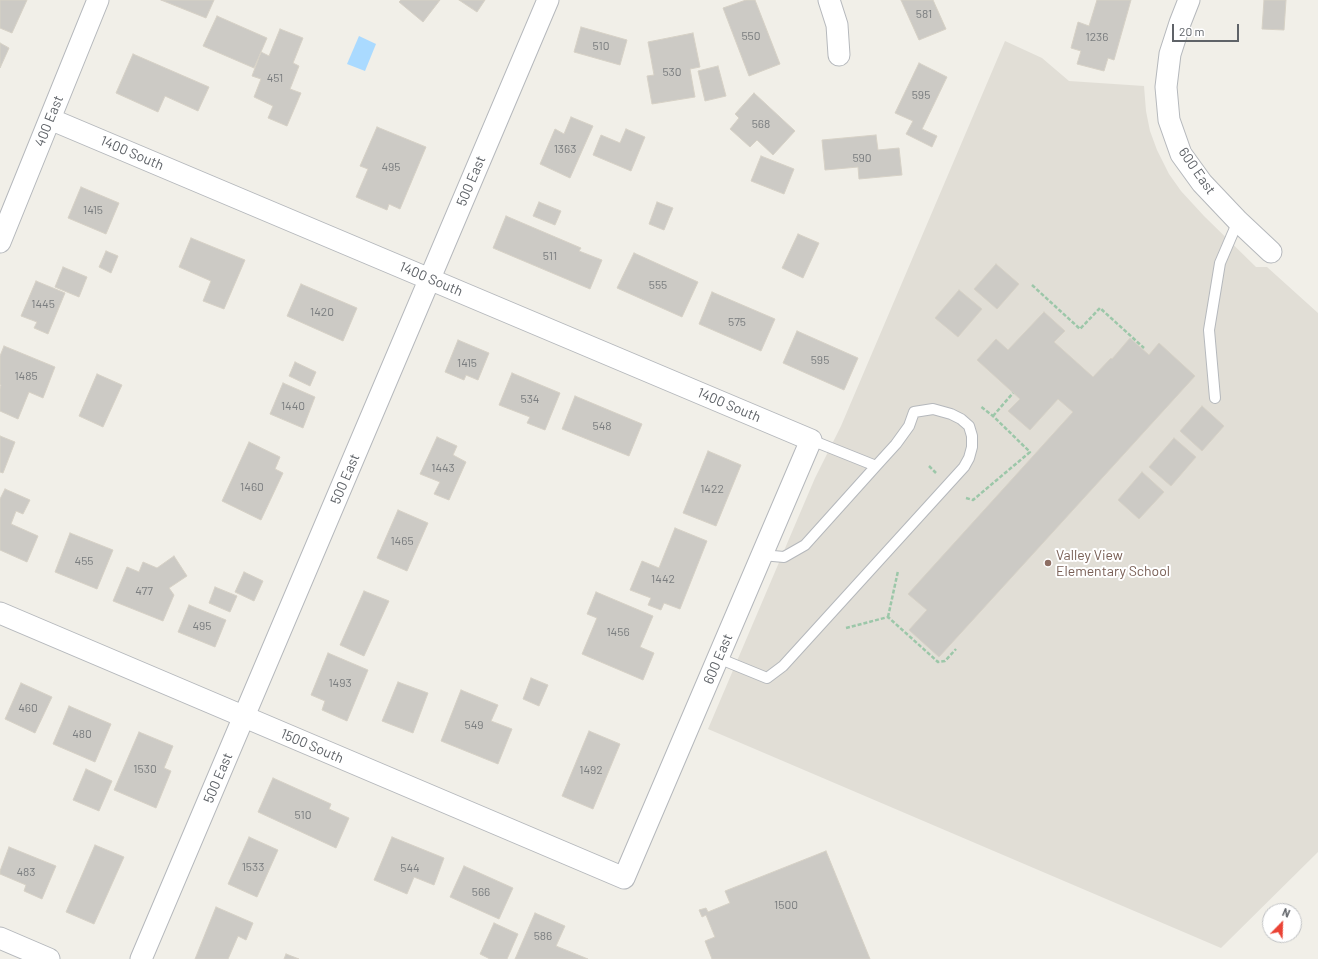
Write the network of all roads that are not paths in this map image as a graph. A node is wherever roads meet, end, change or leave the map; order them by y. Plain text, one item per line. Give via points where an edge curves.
1 (98, 0) edge
2 (548, 0) edge
3 (829, 0) edge
4 (1189, 0) edge
5 (839, 55) dead end
6 (50, 119) junction
7 (1238, 221) junction
8 (0, 242) edge
9 (1271, 252) dead end
10 (430, 279) junction
11 (1215, 398) dead end
12 (812, 440) junction
13 (876, 466) junction
14 (762, 555) junction
15 (0, 613) edge
16 (718, 658) junction
17 (244, 717) junction
18 (624, 878) joint
19 (0, 938) edge
20 (49, 959) edge
21 (141, 959) edge

1 - 6 street, 400 East
2 - 10 street, 500 East
3 - 5 street via 837,25
4 - 7 street, 600 East via 1170,54 1166,87 1169,120 1181,154 1202,183
6 - 8 street, 400 East
6 - 10 street, 1400 South
7 - 9 street, 600 East
7 - 11 lane via 1220,263 1209,330
10 - 12 street, 1400 South
10 - 17 street, 500 East
12 - 13 lane
12 - 14 street, 600 East
13 - 14 lane via 805,545 784,557
13 - 16 lane via 896,444 914,412 934,409 961,418 969,426 972,447 964,466 783,666 767,678
14 - 16 street, 600 East
15 - 17 street, 1500 South
16 - 18 street, 600 East
17 - 18 street, 1500 South
17 - 21 street, 500 East
19 - 20 street

